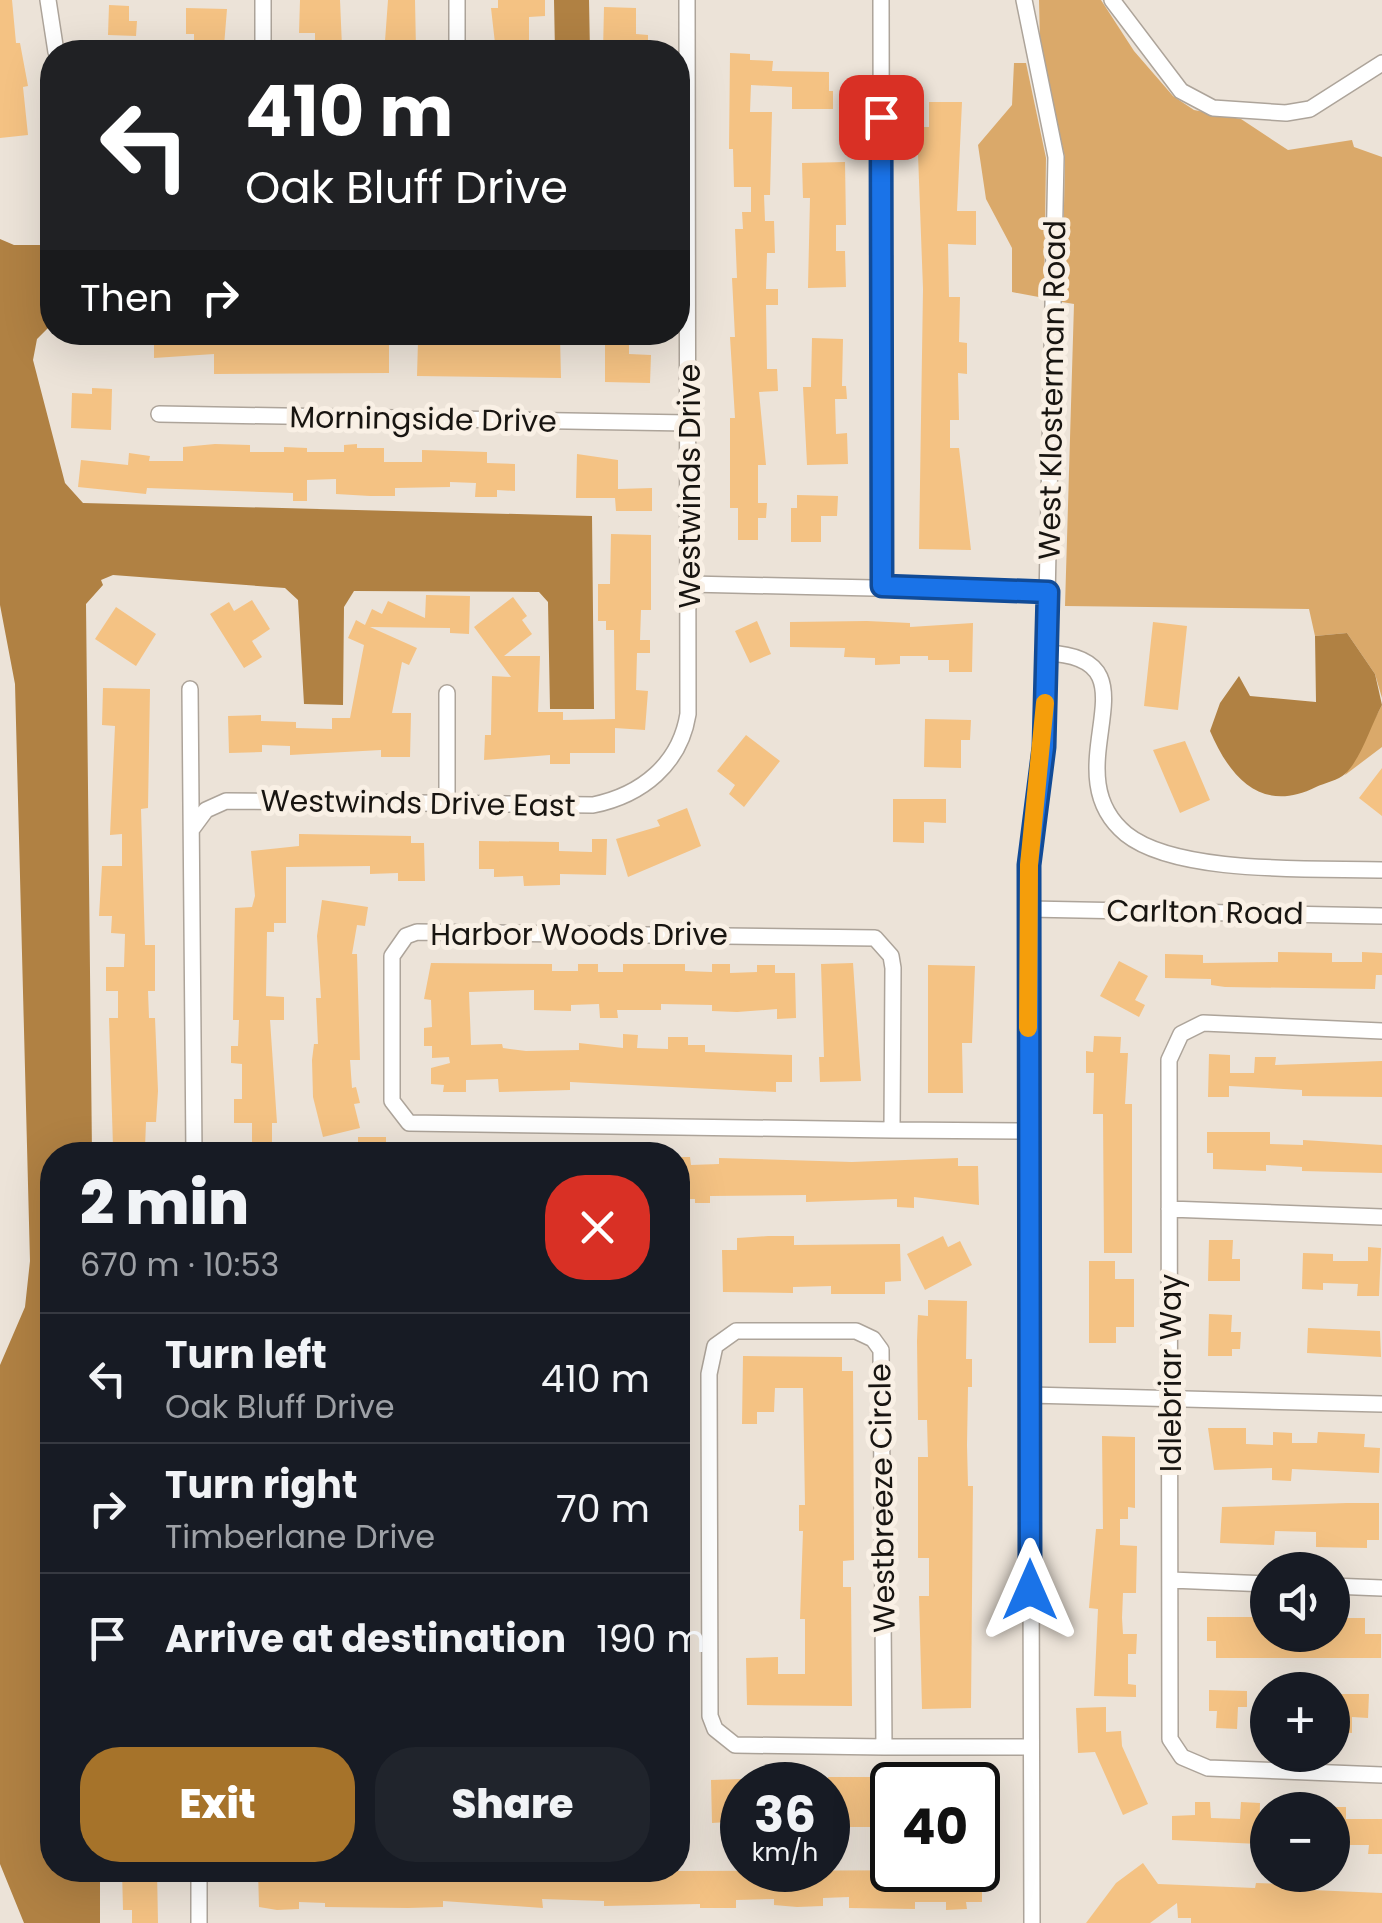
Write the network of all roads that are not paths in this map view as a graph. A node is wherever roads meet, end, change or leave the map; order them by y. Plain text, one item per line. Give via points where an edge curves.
1 (48, 0) edge
2 (263, 0) edge
3 (457, 0) edge
4 (687, 0) edge
5 (881, 0) edge
6 (1024, 0) edge
7 (1112, 0) edge
8 (54, 40) edge
9 (264, 40) edge
10 (457, 40) edge
11 (687, 40) edge
12 (1382, 63) edge
13 (688, 345) edge
14 (158, 414) dead end
15 (688, 424) junction
16 (690, 584) junction
17 (882, 586) junction
18 (1048, 592) junction
19 (1046, 652) junction
20 (190, 688) dead end
21 (447, 693) dead end
22 (651, 780) joint
23 (447, 802) junction
24 (192, 829) junction
25 (1382, 870) edge
26 (1029, 909) junction
27 (1382, 916) edge
28 (1382, 1031) edge
29 (892, 1130) junction
30 (1028, 1131) junction
31 (194, 1142) edge
32 (1169, 1209) junction
33 (1382, 1217) edge
34 (1030, 1396) junction
35 (1169, 1396) junction
36 (1382, 1404) edge
37 (1171, 1580) junction
38 (1250, 1583) edge
39 (1350, 1587) edge
40 (1382, 1588) edge
41 (884, 1747) junction
42 (1031, 1747) junction
43 (1382, 1774) edge
44 (199, 1882) edge
45 (199, 1923) edge
46 (1032, 1923) edge

1 - 8 street
2 - 9 street
3 - 10 street
4 - 11 street, Westwinds Drive
5 - 17 street
6 - 18 street, West Klosterman Road via 1056,158
7 - 12 street via 1180,91 1213,108 1310,110
13 - 15 street, Westwinds Drive
14 - 15 street, Morningside Drive
15 - 16 street, Westwinds Drive
16 - 17 street
16 - 22 street, Westwinds Drive via 686,728
17 - 18 street
18 - 19 street, West Klosterman Road
19 - 25 street via 1086,658 1102,677 1105,699 1095,744 1101,792 1110,816 1129,836 1192,862
19 - 26 street, West Klosterman Road
20 - 24 street
21 - 23 street
22 - 23 street, Westwinds Drive East via 594,805
23 - 24 street, Westwinds Drive East via 226,800 206,810
24 - 31 street
26 - 27 street, Carlton Road
26 - 30 street, West Klosterman Road
28 - 32 street, Idlebriar Way via 1203,1023 1180,1034 1170,1050
29 - 29 street, Harbor Woods Drive via 409,1123 392,1101 392,956 417,932 866,935 883,946 893,968
29 - 30 street, Harbor Woods Drive
30 - 34 street, West Klosterman Road
32 - 33 street
32 - 35 street, Idlebriar Way
34 - 35 street
34 - 42 street, West Klosterman Road
35 - 36 street
35 - 37 street, Idlebriar Way
37 - 38 street
37 - 43 street, Idlebriar Way via 1170,1740 1182,1757 1208,1768
39 - 40 street
41 - 41 street, Westbreeze Circle via 881,1350 856,1331 736,1331 715,1346 709,1374 710,1716 735,1746
41 - 42 street
42 - 46 street, West Klosterman Road
44 - 45 street

